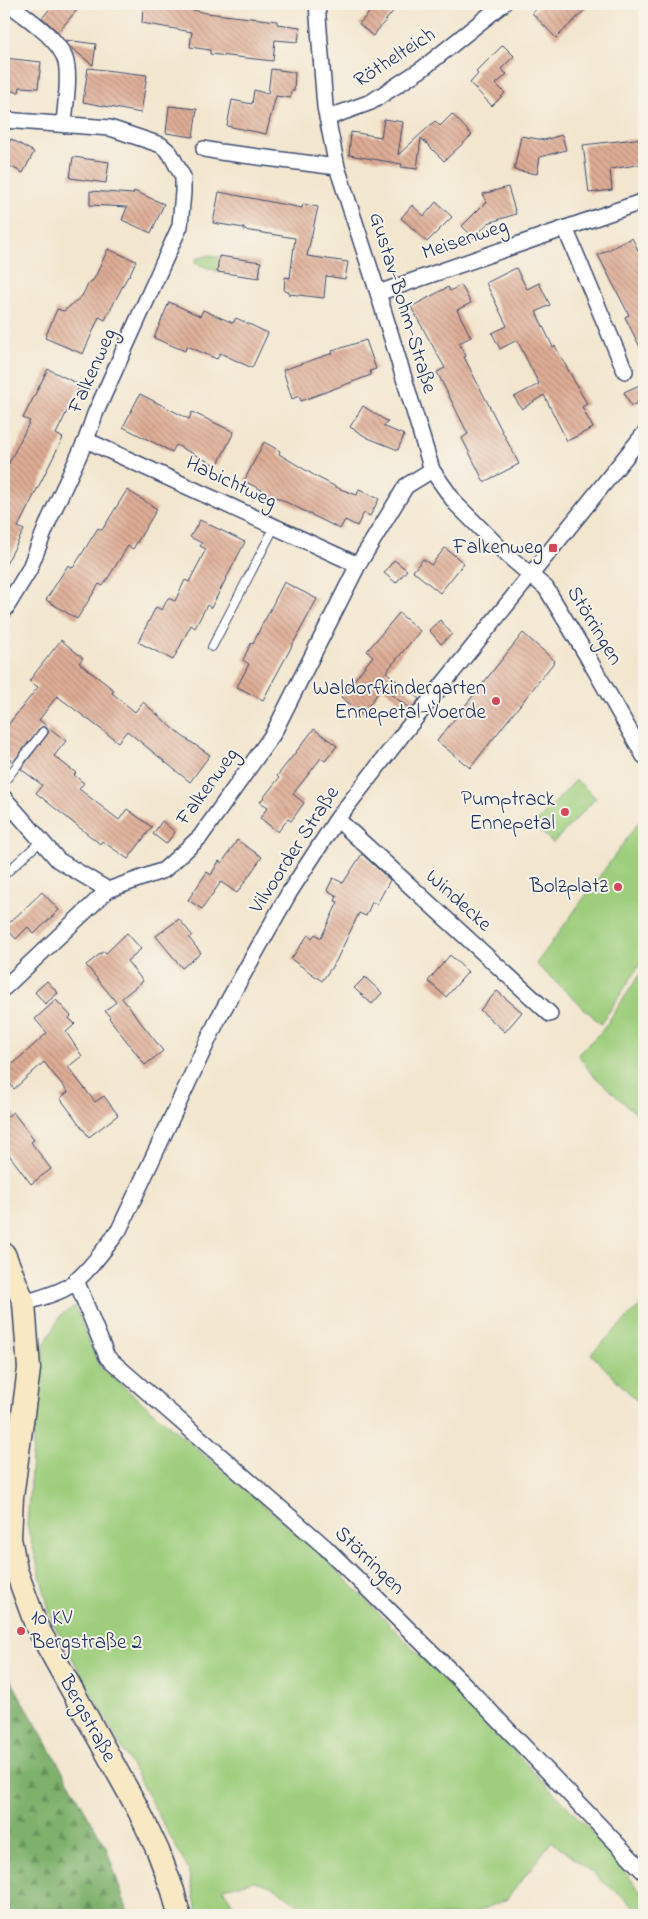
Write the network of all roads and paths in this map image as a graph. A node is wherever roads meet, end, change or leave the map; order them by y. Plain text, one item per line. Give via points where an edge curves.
1 (9, 4) edge
2 (317, 4) edge
3 (503, 4) edge
4 (327, 118) junction
5 (4, 120) edge
6 (64, 125) junction
7 (204, 149) dead end
8 (337, 167) junction
9 (644, 201) edge
10 (565, 228) junction
11 (378, 293) junction
12 (625, 371) dead end
13 (644, 434) edge
14 (86, 440) junction
15 (432, 470) junction
16 (275, 526) junction
17 (358, 565) junction
18 (532, 574) junction
19 (4, 611) edge
20 (212, 647) dead end
21 (43, 732) dead end
22 (644, 756) edge
23 (4, 782) edge
24 (4, 798) edge
25 (337, 819) junction
26 (41, 841) junction
27 (4, 875) edge
28 (108, 890) junction
29 (4, 988) edge
30 (550, 1014) dead end
31 (4, 1254) edge
32 (76, 1280) junction
33 (24, 1303) junction
34 (644, 1872) edge
35 (179, 1915) edge

1 - 6 street via 64,54
2 - 4 street, Gustav-Bohm-Straße
3 - 4 street, Röthelteich via 422,69 371,102
4 - 8 street, Gustav-Bohm-Straße
5 - 6 street
6 - 14 street, Falkenweg via 110,128 161,145 170,153 183,177 180,226
7 - 8 street
8 - 11 street, Gustav-Bohm-Straße
9 - 10 street, Meisenweg
10 - 11 street, Meisenweg
10 - 12 street
11 - 15 street, Gustav-Bohm-Straße
13 - 18 street, Vilvoorder Straße
14 - 16 street, Habichtweg
14 - 19 street, Falkenweg via 28,570
15 - 17 street, Falkenweg via 406,486
15 - 18 street, Gustav-Bohm-Straße via 456,504 507,555
16 - 17 street, Habichtweg
16 - 20 lane
17 - 28 street, Falkenweg via 273,734 200,837 164,870
18 - 22 street, Störringen via 546,588
18 - 25 street, Vilvoorder Straße
21 - 23 lane
24 - 26 street
25 - 30 street, Windecke
25 - 32 street, Vilvoorder Straße via 289,893 218,1019 119,1230
26 - 27 lane
26 - 28 street via 58,860
28 - 29 street, Falkenweg
31 - 33 street, Bergstraße
32 - 33 street, Vilvoorder Straße via 65,1289
32 - 34 street, Störringen via 107,1357 325,1547 466,1686
33 - 35 street, Bergstraße via 29,1369 12,1497 10,1538 16,1570 36,1626 158,1851

